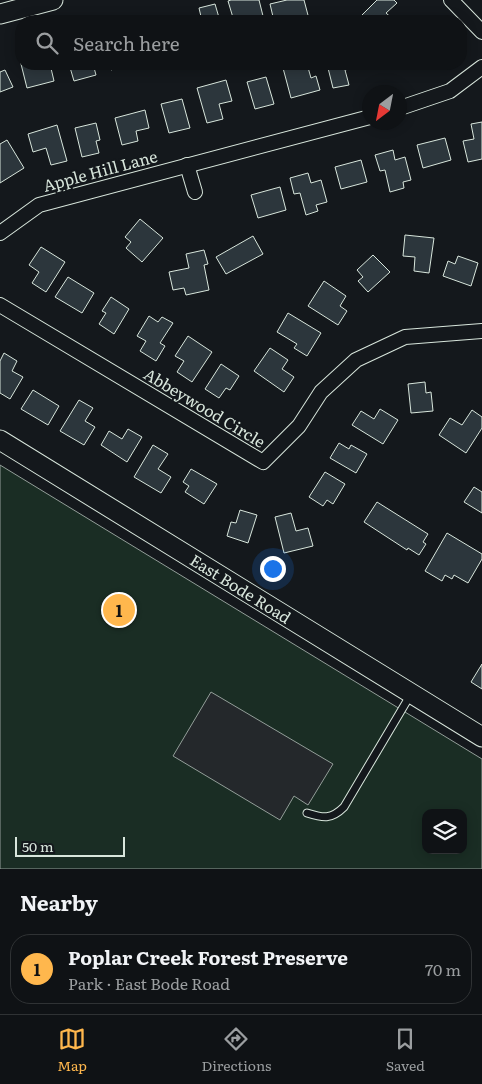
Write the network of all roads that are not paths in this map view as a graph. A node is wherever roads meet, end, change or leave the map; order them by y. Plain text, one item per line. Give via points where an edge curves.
1 (53, 0) edge
2 (451, 0) edge
3 (0, 14) edge
4 (466, 15) edge
5 (467, 17) edge
6 (482, 32) edge
7 (482, 67) edge
8 (407, 106) edge
9 (362, 119) edge
10 (187, 165) junction
11 (195, 192) dead end
12 (0, 233) edge
13 (0, 305) edge
14 (481, 334) edge
15 (0, 440) edge
16 (411, 693) junction
17 (482, 737) edge
18 (307, 813) dead end

1 - 3 street
2 - 4 street
5 - 6 street
7 - 8 street via 450,91
9 - 10 street, Apple Hill Lane
10 - 11 street
10 - 12 street, Apple Hill Lane via 39,205
13 - 14 street, Abbeywood Circle via 263,462 299,426 321,392 356,360 405,337
15 - 16 street, East Bode Road
16 - 17 street, East Bode Road
16 - 18 lane via 344,807 328,817

